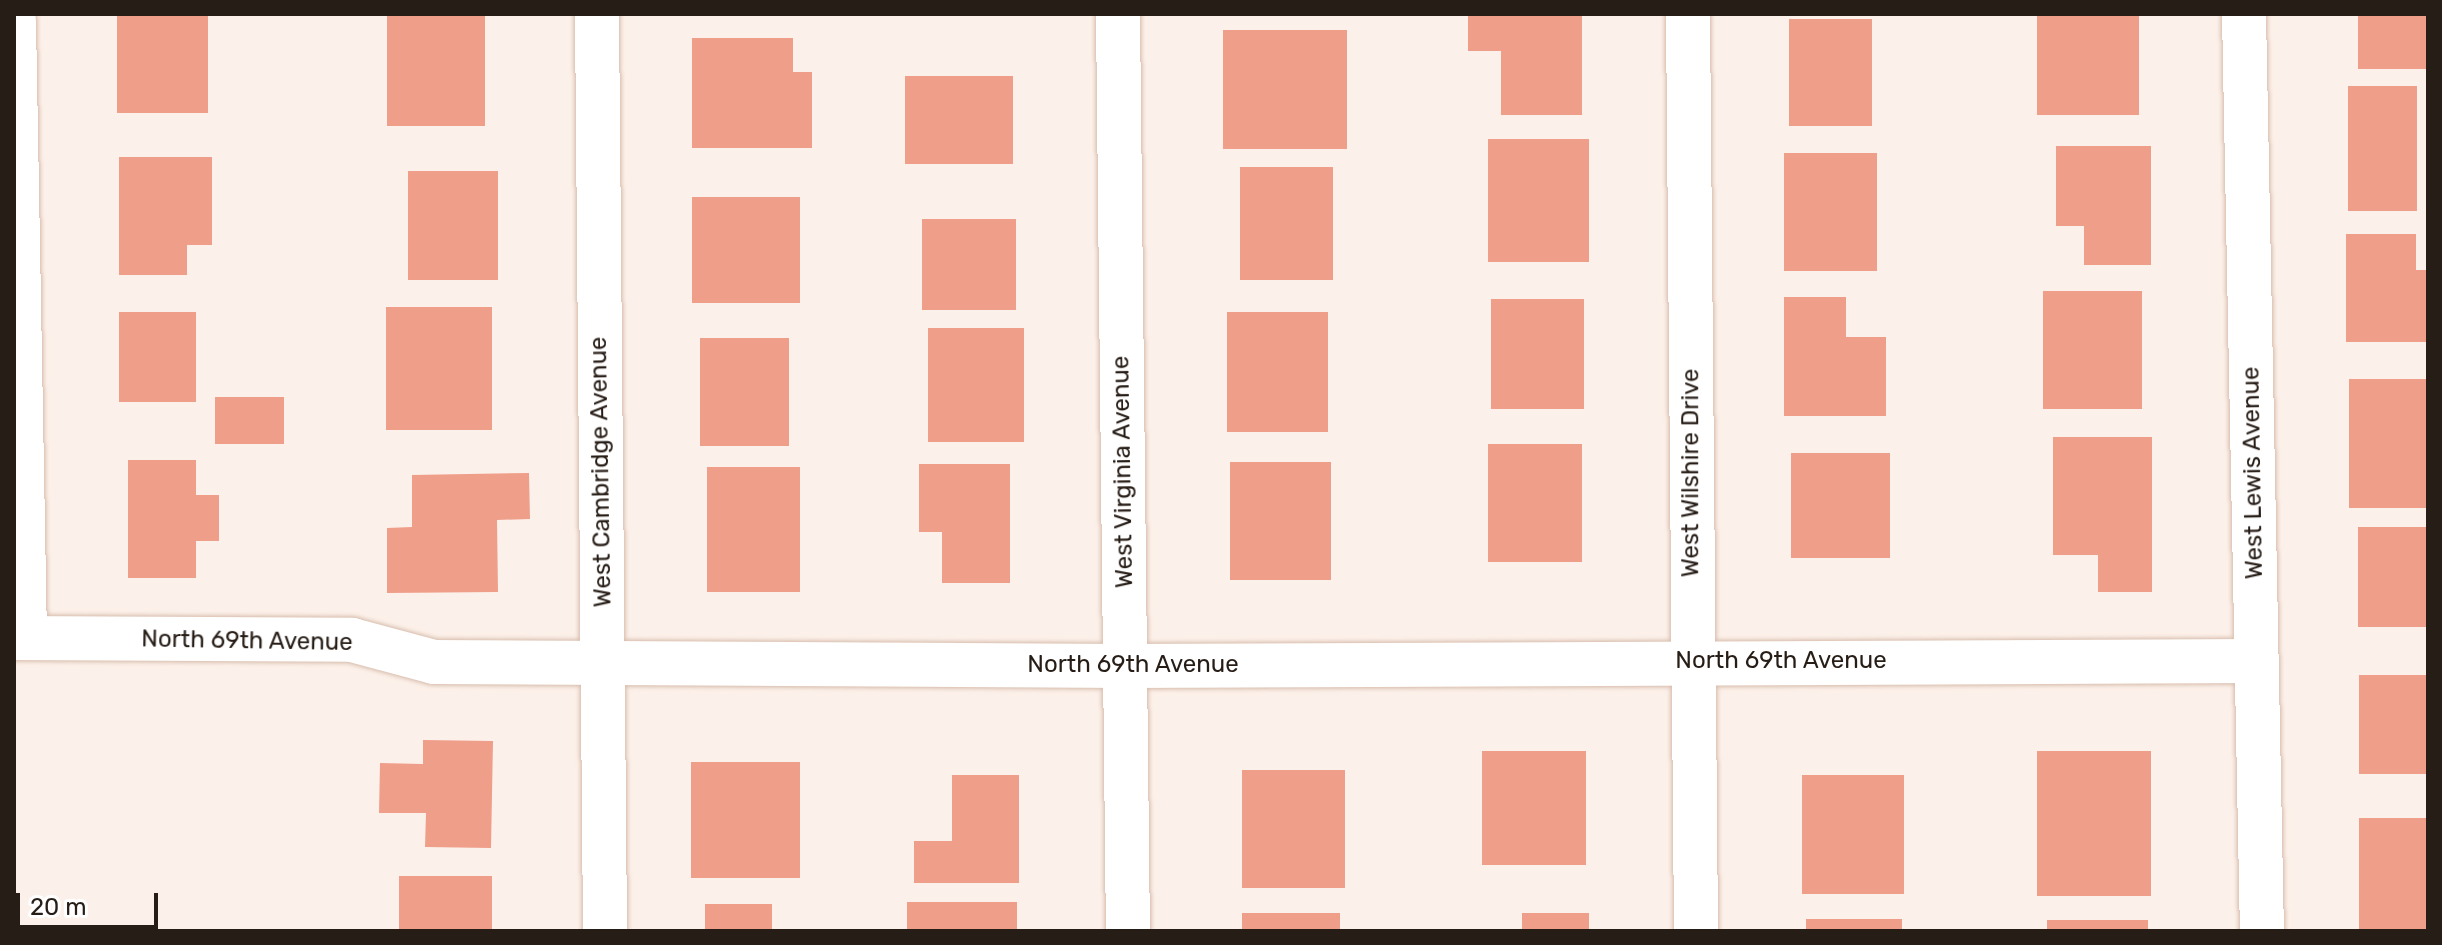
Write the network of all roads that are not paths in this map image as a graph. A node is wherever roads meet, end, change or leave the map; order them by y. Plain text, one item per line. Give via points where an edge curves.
1 (597, 14) edge
2 (1118, 14) edge
3 (1688, 14) edge
4 (2244, 14) edge
5 (14, 21) edge
6 (19, 638) edge
7 (603, 660) junction
8 (1693, 660) junction
9 (2254, 661) junction
10 (1125, 666) junction
11 (605, 931) edge
12 (1128, 931) edge
13 (1696, 931) edge
14 (2262, 931) edge

1 - 7 street, West Cambridge Avenue
2 - 10 street, West Virginia Avenue
3 - 8 street, West Wilshire Drive
4 - 9 street, West Lewis Avenue
5 - 6 street
6 - 7 street, North 69th Avenue via 352,640 434,662
7 - 10 street, North 69th Avenue
7 - 11 street, West Cambridge Avenue
8 - 9 street, North 69th Avenue
8 - 10 street, North 69th Avenue
8 - 13 street, West Wilshire Drive
9 - 14 street, West Lewis Avenue
10 - 12 street, West Virginia Avenue

